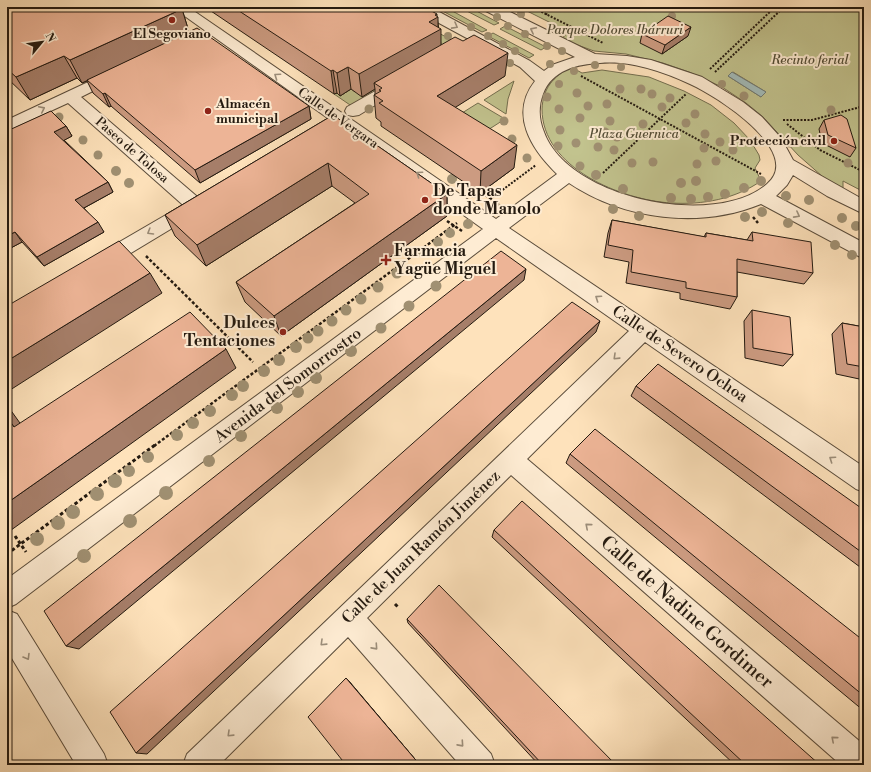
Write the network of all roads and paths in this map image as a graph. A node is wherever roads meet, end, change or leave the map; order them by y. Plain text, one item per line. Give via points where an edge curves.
1 (179, 7) edge
2 (420, 7) edge
3 (489, 7) edge
4 (532, 7) edge
5 (775, 7) edge
6 (784, 7) edge
7 (593, 59) junction
8 (626, 60) junction
9 (560, 67) junction
10 (126, 69) edge
11 (412, 76) edge
12 (543, 80) junction
13 (700, 83) junction
14 (70, 96) junction
15 (864, 106) edge
16 (660, 118) junction
17 (340, 119) junction
18 (783, 120) dead end
19 (787, 124) dead end
20 (7, 126) edge
21 (864, 126) edge
22 (864, 135) edge
23 (549, 155) junction
24 (786, 163) junction
25 (864, 172) edge
26 (569, 174) junction
27 (779, 183) junction
28 (588, 186) junction
29 (762, 197) junction
30 (864, 208) edge
31 (473, 212) junction
32 (496, 228) junction
33 (132, 242) junction
34 (864, 252) edge
35 (86, 270) edge
36 (644, 330) junction
37 (253, 362) dead end
38 (511, 460) junction
39 (864, 481) edge
40 (7, 554) edge
41 (7, 595) edge
42 (349, 618) junction
43 (7, 624) edge
44 (93, 765) edge
45 (198, 765) edge
46 (480, 765) edge
47 (864, 765) edge

17 -> 1 street, Calle de Vergara via 203,32
2 -> 12 street via 525,64
7 -> 3 street
4 - 8 path via 626,54
5 - 13 path
6 - 13 path
7 - 8 street
7 - 9 street via 571,62
8 - 13 street via 653,66
9 - 12 street
9 - 16 path
10 - 14 street
11 - 17 street
12 - 23 street via 535,91 531,112 535,132
13 - 16 path
13 - 24 street via 734,103 763,126 779,146
20 -> 14 street
14 -> 33 street, Paseo de Tolosa via 202,202
15 - 18 path via 812,120
16 - 27 path
16 - 28 path
31 -> 17 street, Calle de Vergara
19 - 25 path via 820,150
21 - 22 path via 861,130
23 - 26 street
23 - 31 path
24 - 27 street via 785,175
24 - 30 street
26 - 28 street
26 - 32 street, Avenida del Somorrostro
27 - 29 street
28 - 29 street via 638,205 677,211 716,211
29 -> 34 street
31 - 32 street, Calle de Vergara
31 - 40 path
36 -> 32 street, Calle de Severo Ochoa
32 - 41 street, Avenida del Somorrostro
33 - 35 street
33 - 37 path
36 -> 38 street, Calle de Juan Ramón Jiménez
39 -> 36 street, Calle de Severo Ochoa
38 - 42 street, Calle de Juan Ramón Jiménez
47 -> 38 street, Calle de Nadine Gordimer
42 -> 45 street, Calle de Juan Ramón Jiménez
42 -> 46 street
43 -> 44 street

